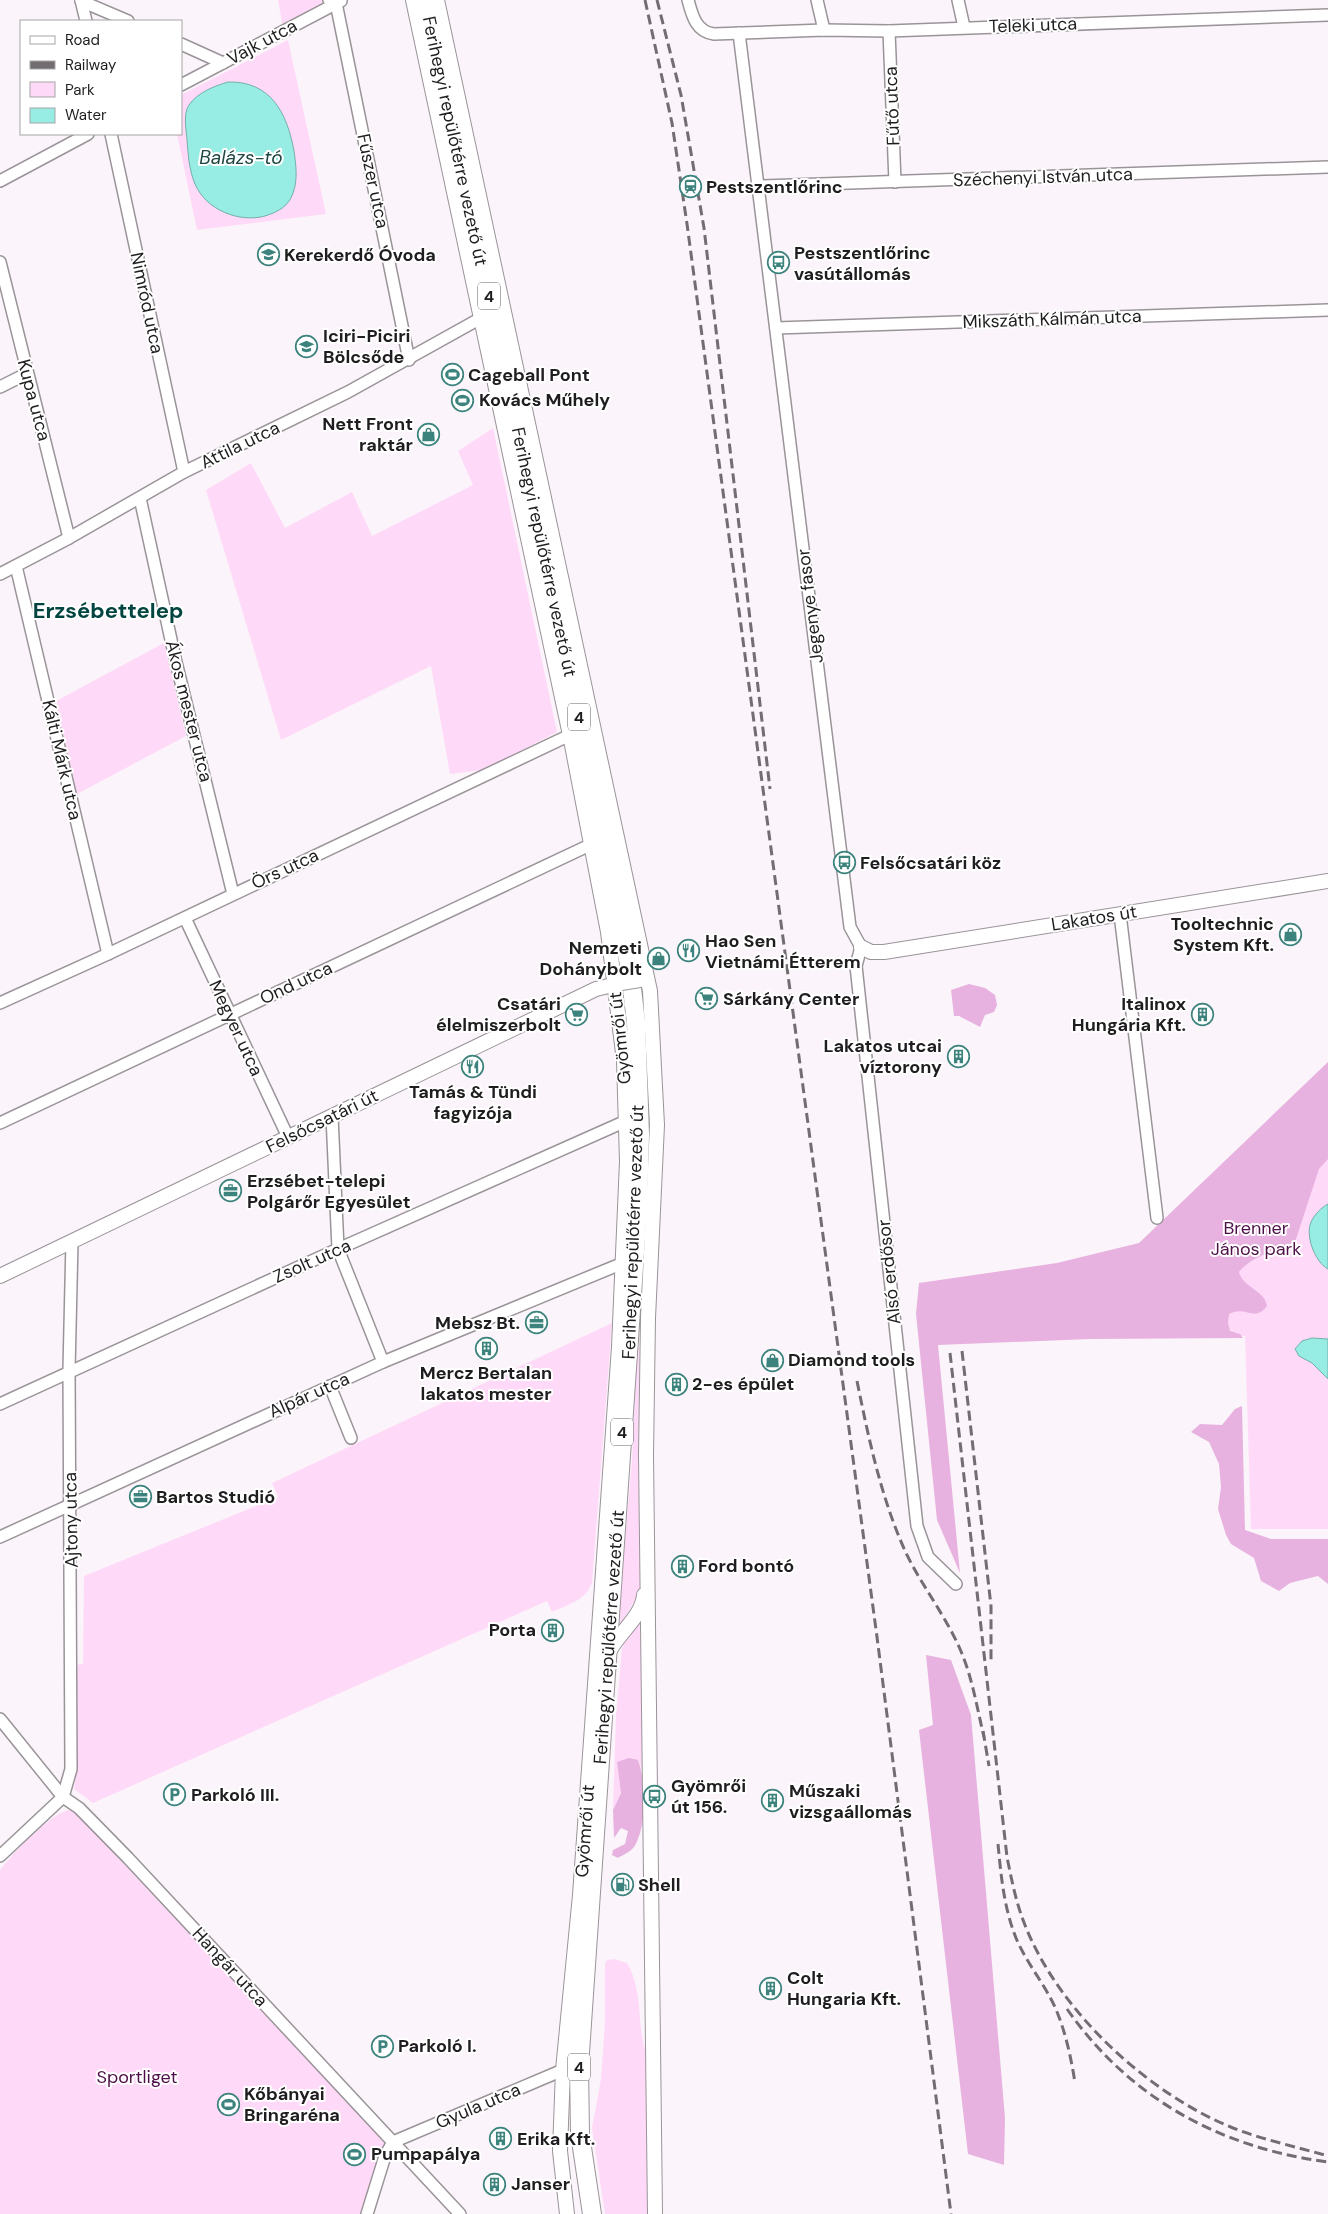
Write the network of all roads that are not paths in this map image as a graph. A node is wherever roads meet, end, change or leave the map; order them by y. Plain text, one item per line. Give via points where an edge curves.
1 (81, 0) edge
2 (413, 0) edge
3 (425, 0) edge
4 (437, 0) edge
5 (688, 0) edge
6 (817, 0) edge
7 (958, 0) edge
8 (336, 1) edge
9 (1328, 15) edge
10 (86, 20) edge
11 (126, 20) edge
12 (964, 27) junction
13 (824, 30) junction
14 (889, 30) junction
15 (738, 34) junction
16 (182, 44) edge
17 (223, 62) junction
18 (182, 84) edge
19 (86, 135) edge
20 (111, 135) edge
21 (1328, 167) edge
22 (0, 182) edge
23 (895, 182) junction
24 (759, 186) junction
25 (0, 262) edge
26 (1328, 310) edge
27 (481, 318) junction
28 (776, 328) junction
29 (409, 360) junction
30 (26, 374) junction
31 (0, 387) edge
32 (184, 472) junction
33 (140, 498) junction
34 (69, 538) junction
35 (16, 566) junction
36 (0, 574) edge
37 (570, 734) junction
38 (592, 844) junction
39 (1328, 881) edge
40 (234, 894) junction
41 (1120, 914) junction
42 (185, 918) junction
43 (861, 946) junction
44 (108, 954) junction
45 (644, 980) junction
46 (618, 984) junction
47 (0, 1003) edge
48 (229, 1015) junction
49 (332, 1116) junction
50 (626, 1121) junction
51 (0, 1122) edge
52 (288, 1137) junction
53 (1157, 1218) dead end
54 (72, 1241) junction
55 (338, 1249) junction
56 (623, 1263) junction
57 (0, 1276) edge
58 (384, 1362) junction
59 (69, 1370) junction
60 (330, 1386) junction
61 (0, 1404) edge
62 (351, 1438) dead end
63 (71, 1502) junction
64 (0, 1537) edge
65 (647, 1569) junction
66 (956, 1584) dead end
67 (606, 1657) junction
68 (0, 1719) edge
69 (63, 1797) junction
70 (0, 1856) edge
71 (563, 2070) junction
72 (393, 2142) junction
73 (367, 2214) edge
74 (460, 2214) edge
75 (567, 2214) edge
76 (592, 2214) edge
77 (655, 2214) edge

1 - 10 street
1 - 11 street
2 - 27 street, Gyömrői út
3 - 67 main road, Ferihegyi repülőtérre vezető út / 4 via 582,733 629,964 636,1022 640,1135 638,1208
4 - 45 street, Gyömrői út
5 - 15 street, Teleki utca via 694,18 703,30 714,34
6 - 13 street
7 - 12 street
8 - 17 street, Vajk utca
8 - 29 street, Fűszer utca
9 - 12 street, Teleki utca
12 - 14 street, Teleki utca
13 - 14 street, Teleki utca
13 - 15 street, Teleki utca
14 - 23 street, Fűtő utca
15 - 24 street, Jegenye fasor
16 - 17 street
17 - 18 street, Vajk utca
19 - 22 street
20 - 32 street, Nimród utca
21 - 23 street, Széchenyi István utca
23 - 24 street, Széchenyi István utca
24 - 28 street, Jegenye fasor
25 - 30 street, Kupa utca
26 - 28 street, Mikszáth Kálmán utca
27 - 29 street, Attila utca
27 - 37 street, Gyömrői út
28 - 43 street, Jegenye fasor via 850,927
29 - 32 street, Attila utca
30 - 31 street
30 - 34 street, Kupa utca via 31,381
32 - 33 street, Attila utca
33 - 34 street, Attila utca
33 - 40 street, Ákos mester utca via 175,658
34 - 35 street, Attila utca
35 - 36 street, Attila utca
35 - 44 street, Kálti Márk utca
37 - 38 street, Gyömrői út
37 - 40 street, Örs utca
38 - 46 street, Gyömrői út
38 - 48 street, Ond utca
39 - 41 street, Lakatos út
40 - 42 street, Örs utca
41 - 43 street, Lakatos út via 884,952 871,952
41 - 53 street
42 - 44 street, Örs utca
42 - 48 street, Megyer utca
43 - 66 street, Alsó erdősor via 856,966 917,1526 928,1557
44 - 47 street, Örs utca
45 - 46 street, Felsőcsatári út, bridge
45 - 65 street, Gyömrői út via 655,1064 657,1125 648,1318
46 - 49 street, Felsőcsatári út via 596,989
46 - 50 street, Gyömrői út
48 - 51 street, Ond utca
48 - 52 street, Megyer utca
49 - 52 street, Felsőcsatári út
49 - 55 street
50 - 55 street, Zsolt utca
50 - 56 street, Gyömrői út
52 - 54 street, Felsőcsatári út
54 - 57 street, Felsőcsatári út
54 - 59 street, Ajtony utca
55 - 58 street
55 - 59 street, Zsolt utca
56 - 58 street, Alpár utca
56 - 71 street, Gyömrői út via 580,1895
58 - 60 street, Alpár utca
59 - 61 street, Zsolt utca
59 - 63 street, Ajtony utca
60 - 62 street
60 - 63 street, Alpár utca
63 - 64 street, Alpár utca
63 - 69 street, Ajtony utca via 71,1769
65 - 67 street, Gyömrői út via 643,1603
65 - 77 street, Gyömrői út
67 - 76 main road, Ferihegyi repülőtérre vezető út / 4 via 579,2067 580,2134
68 - 69 street, Hangár utca
69 - 70 street
69 - 72 street, Hangár utca via 79,1808 128,1858
71 - 72 street, Gyula utca
71 - 75 street, Gyömrői út via 560,2152
72 - 73 street
72 - 74 street, Hangár utca

